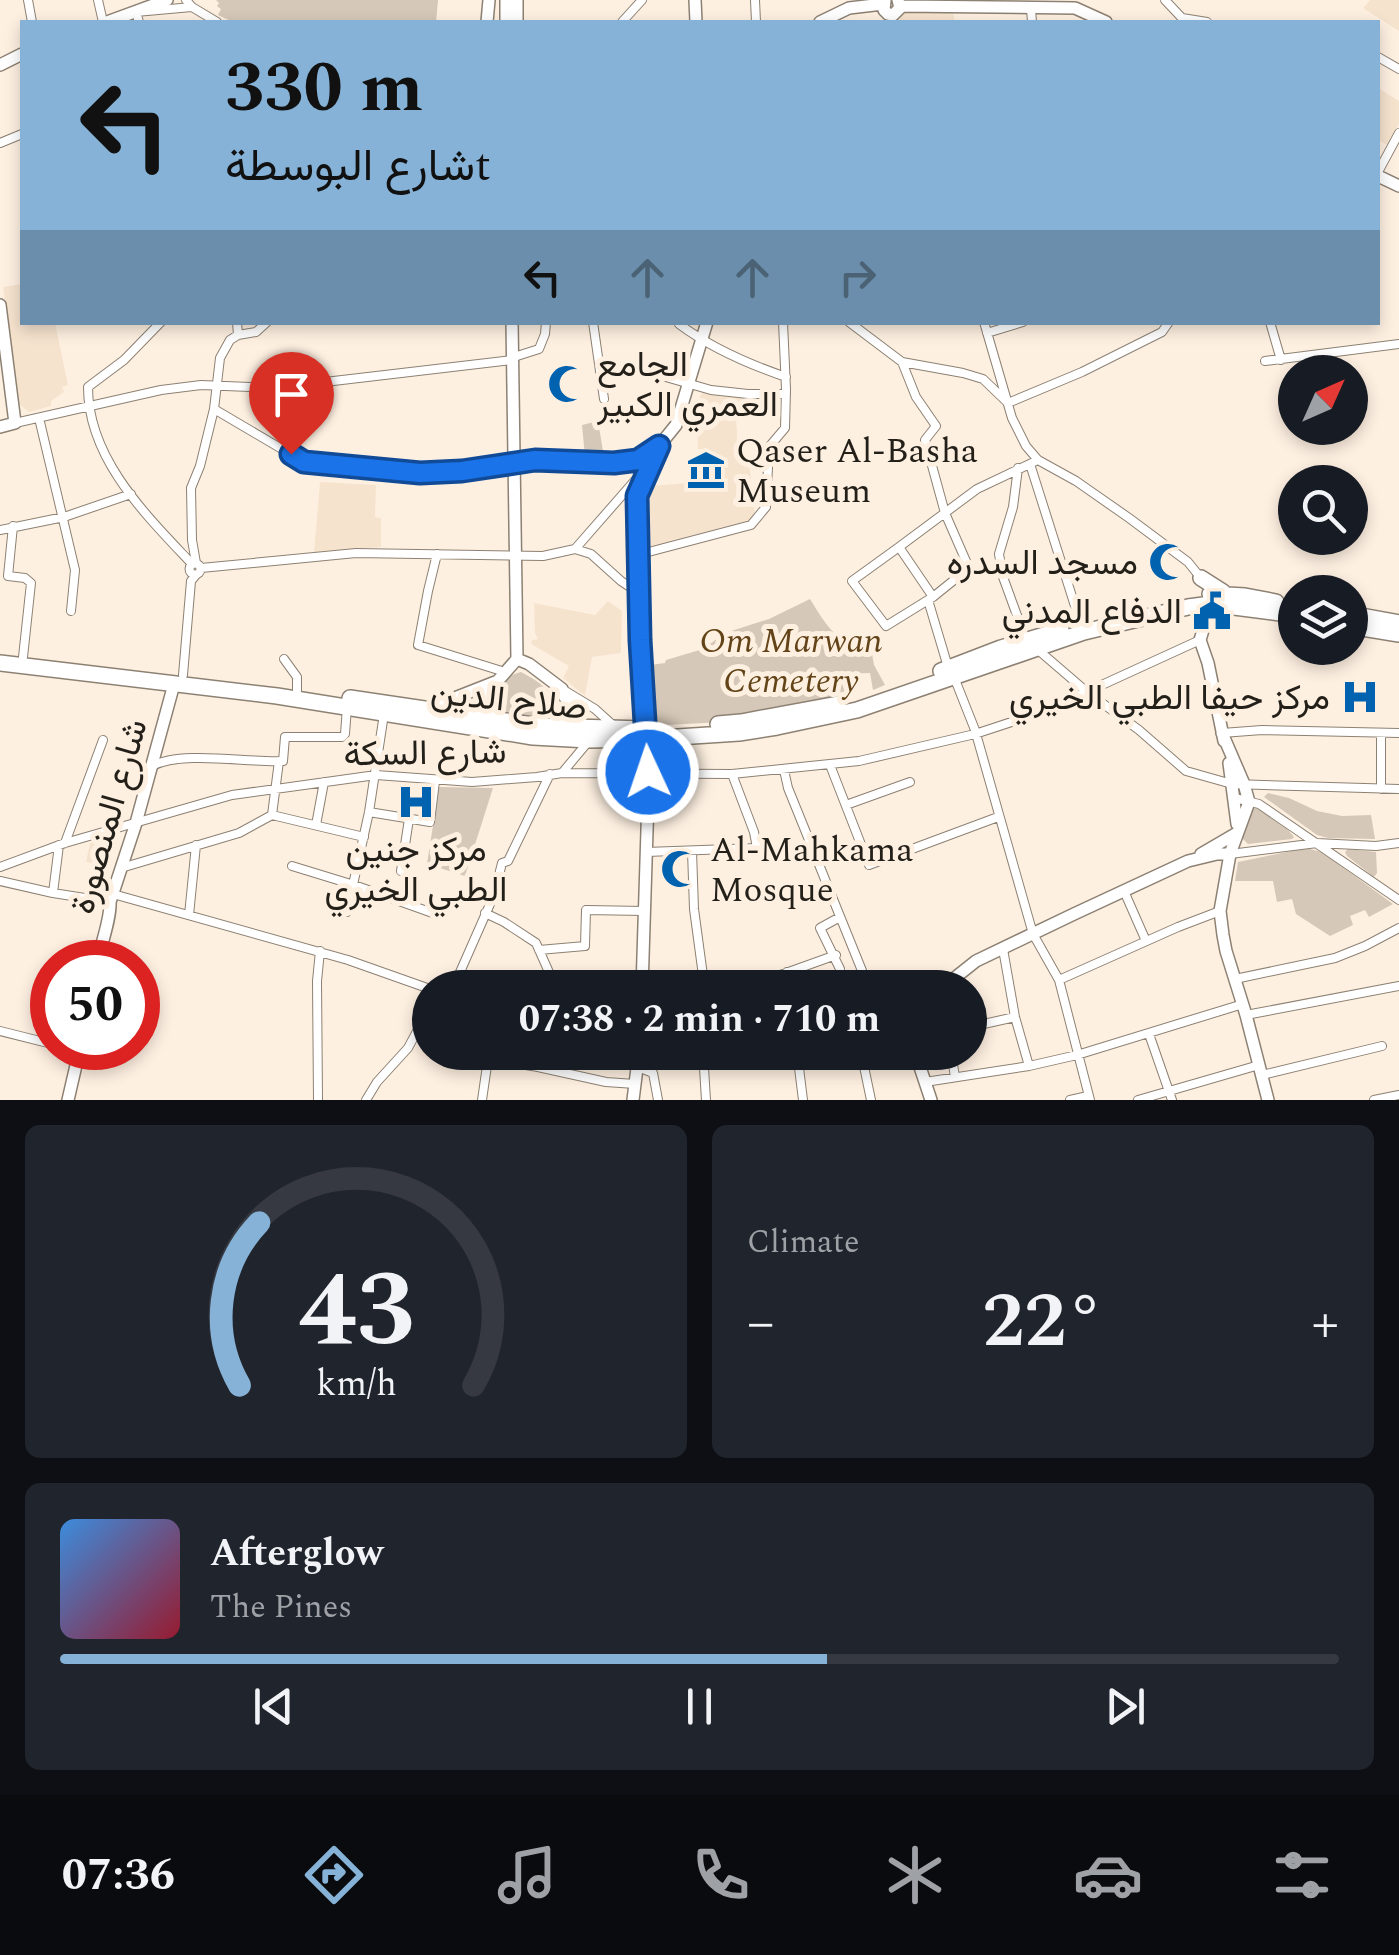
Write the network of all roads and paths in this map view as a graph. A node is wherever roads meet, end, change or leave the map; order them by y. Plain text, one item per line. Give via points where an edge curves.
1 (147, 0) edge
2 (167, 0) edge
3 (642, 0) edge
4 (1164, 0) edge
5 (191, 2) edge
6 (884, 2) edge
7 (848, 4) edge
8 (1087, 6) edge
9 (897, 11) edge
10 (1031, 16) edge
11 (138, 17) edge
12 (105, 20) edge
13 (215, 20) edge
14 (624, 20) edge
15 (823, 20) edge
16 (1194, 20) edge
17 (1399, 133) edge
18 (1380, 170) edge
19 (0, 305) edge
20 (158, 325) edge
21 (237, 325) edge
22 (264, 325) edge
23 (512, 325) edge
24 (546, 325) edge
25 (593, 325) edge
26 (680, 325) edge
27 (705, 325) edge
28 (783, 325) edge
29 (853, 325) edge
30 (985, 325) edge
31 (1013, 325) edge
32 (1167, 325) edge
33 (1271, 325) edge
34 (987, 333) junction
35 (238, 336) junction
36 (701, 340) junction
37 (1399, 344) edge
38 (1280, 355) edge
39 (1318, 355) edge
40 (512, 360) junction
41 (1278, 360) edge
42 (1265, 361) dead end
43 (902, 362) junction
44 (600, 368) junction
45 (786, 377) junction
46 (688, 384) junction
47 (217, 386) junction
48 (786, 394) junction
49 (604, 398) dead end
50 (1008, 402) junction
51 (88, 405) junction
52 (214, 409) junction
53 (39, 418) junction
54 (15, 423) junction
55 (0, 427) edge
56 (659, 446) junction
57 (652, 462) junction
58 (1034, 462) junction
59 (514, 463) junction
60 (1018, 468) junction
61 (132, 494) junction
62 (945, 513) junction
63 (64, 517) junction
64 (12, 526) junction
65 (0, 530) edge
66 (899, 548) junction
67 (575, 549) junction
68 (438, 554) junction
69 (637, 555) junction
70 (515, 556) junction
71 (196, 568) junction
72 (1201, 578) junction
73 (639, 593) junction
74 (1231, 596) junction
75 (930, 598) junction
76 (1209, 599) junction
77 (1278, 603) edge
78 (70, 610) dead end
79 (1278, 612) edge
80 (1368, 617) edge
81 (1399, 622) edge
82 (1081, 625) junction
83 (1368, 629) edge
84 (1399, 634) edge
85 (1200, 640) junction
86 (1031, 644) junction
87 (0, 654) edge
88 (23, 656) junction
89 (284, 659) dead end
90 (517, 659) junction
91 (0, 664) edge
92 (506, 672) junction
93 (951, 673) junction
94 (179, 681) junction
95 (495, 682) junction
96 (562, 688) junction
97 (297, 691) junction
98 (1088, 692) junction
99 (347, 707) junction
100 (428, 708) junction
101 (384, 714) junction
102 (482, 717) junction
103 (617, 728) junction
104 (1381, 733) junction
105 (1399, 733) edge
106 (646, 734) junction
107 (975, 734) junction
108 (1222, 734) junction
109 (583, 736) junction
110 (103, 740) dead end
111 (278, 762) junction
112 (156, 764) junction
113 (830, 764) junction
114 (784, 770) junction
115 (648, 772) junction
116 (562, 773) junction
117 (550, 774) junction
118 (732, 774) junction
119 (376, 775) junction
120 (435, 781) junction
121 (324, 782) junction
122 (910, 782) dead end
123 (1238, 784) junction
124 (1265, 786) junction
125 (276, 788) junction
126 (1381, 789) junction
127 (1399, 790) edge
128 (1242, 800) junction
129 (846, 805) junction
130 (369, 812) junction
131 (272, 815) junction
132 (998, 817) junction
133 (409, 819) junction
134 (139, 822) junction
135 (316, 825) junction
136 (1236, 834) junction
137 (364, 837) junction
138 (1317, 843) junction
139 (1399, 843) edge
140 (62, 844) junction
141 (196, 844) junction
142 (692, 851) junction
143 (646, 852) junction
144 (1230, 854) junction
145 (1188, 861) junction
146 (0, 866) edge
147 (292, 866) dead end
148 (124, 867) junction
149 (401, 871) dead end
150 (0, 882) edge
151 (354, 885) junction
152 (1124, 891) junction
153 (53, 893) junction
154 (1399, 900) edge
155 (113, 901) junction
156 (644, 911) junction
157 (1220, 911) junction
158 (348, 912) dead end
159 (485, 913) junction
160 (189, 915) junction
161 (441, 916) dead end
162 (840, 917) junction
163 (1399, 928) edge
164 (1033, 934) junction
165 (103, 940) edge
166 (1146, 942) junction
167 (1003, 949) junction
168 (538, 950) junction
169 (320, 952) junction
170 (836, 956) junction
171 (840, 969) dead end
172 (461, 970) edge
173 (547, 970) edge
174 (642, 970) edge
175 (702, 970) edge
176 (793, 970) edge
177 (862, 970) edge
178 (964, 970) edge
179 (1235, 978) junction
180 (1059, 980) junction
181 (412, 983) edge
182 (1399, 986) edge
183 (1245, 1009) junction
184 (1015, 1017) junction
185 (987, 1023) edge
186 (0, 1031) edge
187 (1149, 1034) junction
188 (30, 1038) edge
189 (412, 1041) edge
190 (1382, 1046) dead end
191 (1077, 1055) junction
192 (1029, 1066) junction
193 (73, 1070) edge
194 (486, 1070) edge
195 (552, 1070) edge
196 (638, 1070) edge
197 (644, 1070) edge
198 (704, 1070) edge
199 (799, 1070) edge
200 (864, 1070) edge
201 (921, 1070) edge
202 (955, 1070) edge
203 (1261, 1070) junction
204 (956, 1076) junction
205 (925, 1082) junction
206 (635, 1084) junction
207 (1171, 1095) edge
208 (1399, 1095) edge
209 (1089, 1098) edge
210 (68, 1100) edge
211 (318, 1100) edge
212 (366, 1100) edge
213 (482, 1100) edge
214 (633, 1100) edge
215 (658, 1100) edge
216 (706, 1100) edge
217 (803, 1100) edge
218 (870, 1100) edge
219 (931, 1100) edge
220 (1070, 1100) edge
221 (1138, 1100) edge
222 (1268, 1100) edge
223 (1374, 1100) edge

1 - 12 main road
2 - 11 main road
3 - 14 street
4 - 16 street
5 - 11 street
5 - 13 street
6 - 7 main road
6 - 9 main road via 885,12
7 - 15 main road
8 - 10 main road
9 - 10 main road
17 - 18 street
19 - 54 main road
20 - 51 street via 88,387
21 - 35 street
22 - 35 street
23 - 40 main road
24 - 40 street via 539,349
25 - 44 street
26 - 36 street
27 - 36 main road
28 - 45 street
29 - 43 street
30 - 34 street
31 - 34 street
32 - 50 street via 1082,372
33 - 38 street
34 - 50 street
35 - 47 street via 220,358
36 - 45 street
36 - 46 main road
37 - 39 street
40 - 47 street via 274,388
40 - 59 main road
41 - 42 street
43 - 50 street via 983,379
43 - 62 street via 936,426 924,440
44 - 46 street via 631,367
44 - 49 street
45 - 48 street
46 - 48 street
46 - 56 main road via 676,426
47 - 51 street
47 - 52 street
48 - 69 street via 786,428 769,446 766,507 758,518
50 - 58 street
51 - 53 street
51 - 61 street via 100,448
52 - 59 street via 304,462 420,473
52 - 71 street via 191,488
53 - 54 street
53 - 63 street
54 - 55 main road
56 - 57 main road
56 - 59 street via 638,460 614,463
57 - 67 street
57 - 69 main road via 637,496
58 - 60 street
58 - 72 street via 1076,481
58 - 82 street
59 - 70 main road
60 - 62 street
60 - 86 street via 999,554
61 - 63 street
61 - 71 street
62 - 66 street
62 - 75 street via 969,568
63 - 64 street
63 - 78 street via 75,570
64 - 65 street
64 - 88 street via 8,576 31,583
66 - 75 street
66 - 75 street via 852,581 886,626
67 - 70 street
67 - 73 street
68 - 70 street
68 - 71 street via 356,553
68 - 92 street via 418,646
69 - 73 main road
70 - 90 main road
71 - 94 street
72 - 74 highway
72 - 76 street
73 - 106 main road
74 - 76 highway, صلاح الدين
74 - 77 highway, صلاح الدين
75 - 93 street
76 - 79 highway, صلاح الدين
76 - 82 highway, صلاح الدين
76 - 85 main road
76 - 86 highway, صلاح الدين
80 - 81 highway
82 - 86 highway, صلاح الدين
83 - 84 highway
85 - 98 street, شارع السكة
85 - 108 main road
86 - 93 highway, صلاح الدين
86 - 98 street
87 - 88 highway, صلاح الدين
88 - 94 highway, صلاح الدين
89 - 97 street via 297,677
90 - 92 main road
90 - 96 main road
91 - 94 highway, صلاح الدين
92 - 95 main road
93 - 106 highway, صلاح الدين via 856,710 777,727
93 - 107 street
94 - 97 highway, صلاح الدين
94 - 99 highway, صلاح الدين
94 - 112 main road, شارع المنصورة
95 - 100 main road
95 - 102 main road
96 - 103 street
96 - 109 main road
97 - 100 highway, صلاح الدين
98 - 107 street, شارع السكة
98 - 123 street via 1186,771
99 - 101 highway, صلاح الدين
99 - 111 street via 342,737 285,736 284,761
100 - 102 highway, صلاح الدين
101 - 109 highway, صلاح الدين via 533,737
101 - 119 street
102 - 109 highway, صلاح الدين
103 - 106 highway, صلاح الدين
103 - 109 highway, صلاح الدين
104 - 105 street
104 - 108 street
104 - 126 street
106 - 109 highway, صلاح الدين
106 - 115 main road
107 - 113 street, شارع السكة
107 - 132 street
108 - 123 main road
109 - 116 street
110 - 140 street
111 - 112 street via 188,758
111 - 125 street
112 - 134 main road, شارع المنصورة
113 - 114 street, شارع السكة
113 - 129 street
114 - 118 street, شارع السكة
114 - 162 street
115 - 116 street, شارع السكة
115 - 118 street, شارع السكة
115 - 143 main road
116 - 117 street, شارع السكة
117 - 120 street, شارع السكة
117 - 159 street via 502,863
118 - 142 street via 758,848
119 - 120 street, شارع السكة
119 - 121 street, شارع السكة
119 - 130 street
120 - 133 street via 430,822
121 - 125 street, شارع السكة
121 - 135 street
122 - 129 street
123 - 124 street
123 - 128 main road
124 - 126 street
124 - 128 street
125 - 131 street
125 - 134 street, شارع السكة
126 - 127 street
128 - 136 main road
128 - 138 street
129 - 132 street via 869,865
130 - 133 street
130 - 137 street
131 - 135 street
131 - 141 street via 239,834
132 - 164 street
133 - 149 street
134 - 140 street, شارع السكة
134 - 148 main road, شارع المنصورة
135 - 137 street
136 - 144 main road
136 - 145 main road
137 - 151 street
138 - 139 street
138 - 144 street
138 - 154 street
140 - 146 street, شارع السكة
140 - 153 street
141 - 148 street
141 - 160 street
142 - 143 street
142 - 175 street
143 - 156 main road
144 - 145 main road
144 - 157 main road
145 - 152 main road
147 - 151 street
148 - 155 main road, شارع المنصورة
150 - 153 street
151 - 158 street
151 - 161 street
152 - 164 main road
152 - 166 street
153 - 155 street
155 - 160 street
155 - 165 main road, شارع المنصورة
156 - 168 street via 586,910 584,946
156 - 174 main road
157 - 166 street
157 - 179 main road
159 - 168 street
159 - 172 street
160 - 169 street
162 - 170 street via 820,928
162 - 177 street
163 - 179 street via 1336,958
164 - 167 main road
164 - 180 street
166 - 180 street
167 - 178 main road
167 - 184 street
168 - 173 street
169 - 181 street
169 - 211 street
170 - 171 street
170 - 176 street
179 - 183 main road
180 - 191 street
182 - 183 street
183 - 187 street
183 - 203 main road
184 - 185 street
184 - 192 street
186 - 188 street
187 - 191 street
187 - 207 street
189 - 212 street
190 - 203 street
191 - 192 street
191 - 209 street
192 - 204 street
193 - 210 main road
194 - 213 street
195 - 206 street
196 - 206 main road
197 - 215 street via 653,1073
198 - 216 street
199 - 217 street
200 - 218 street
201 - 205 main road
202 - 204 street
203 - 207 street
203 - 222 main road
204 - 205 street
205 - 219 main road
206 - 214 main road
207 - 221 street
208 - 223 street
209 - 220 street

